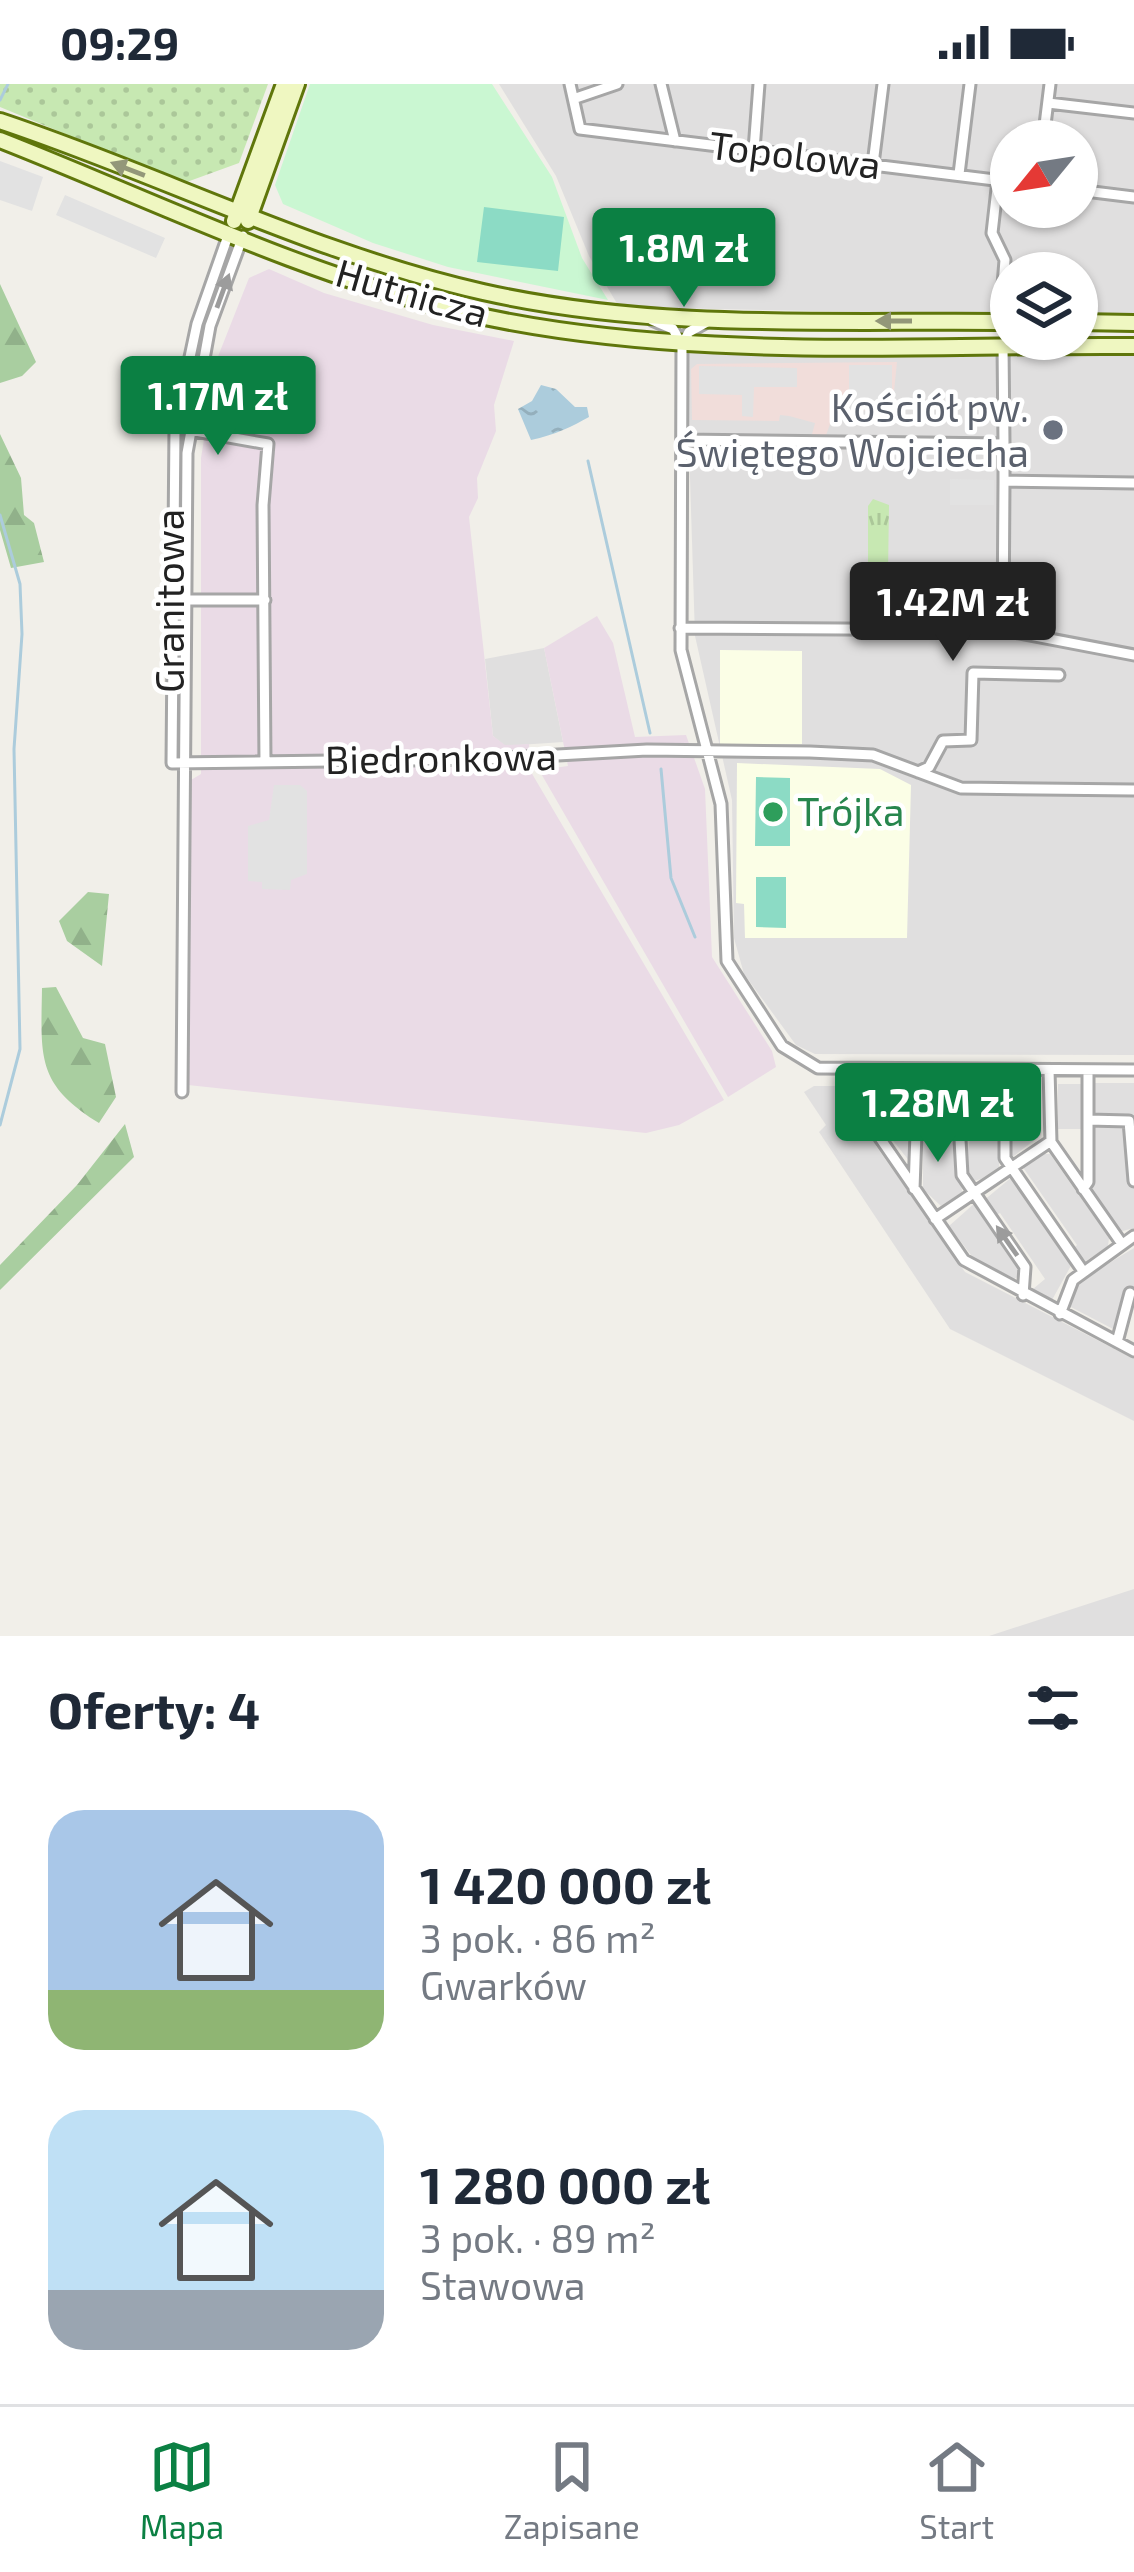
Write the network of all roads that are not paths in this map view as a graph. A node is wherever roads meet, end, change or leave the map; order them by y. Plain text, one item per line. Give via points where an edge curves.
1 (284, 84) edge
2 (297, 84) edge
3 (570, 84) edge
4 (617, 84) edge
5 (661, 84) edge
6 (760, 84) edge
7 (883, 84) edge
8 (970, 84) edge
9 (1050, 84) edge
10 (576, 98) junction
11 (1048, 104) junction
12 (1134, 113) edge
13 (1046, 120) edge
14 (0, 121) edge
15 (0, 140) edge
16 (675, 140) junction
17 (754, 150) junction
18 (873, 164) junction
19 (959, 175) junction
20 (990, 179) edge
21 (1098, 193) edge
22 (1134, 197) edge
23 (243, 214) junction
24 (236, 234) junction
25 (646, 318) junction
26 (712, 320) junction
27 (990, 322) edge
28 (1098, 322) edge
29 (1134, 323) edge
30 (682, 345) junction
31 (990, 345) edge
32 (1098, 346) edge
33 (1134, 346) edge
34 (1003, 360) edge
35 (176, 428) junction
36 (189, 430) junction
37 (682, 440) junction
38 (1004, 444) junction
39 (1004, 482) junction
40 (1134, 482) edge
41 (186, 600) junction
42 (265, 600) junction
43 (171, 602) junction
44 (680, 628) junction
45 (1003, 630) junction
46 (1134, 655) edge
47 (1059, 675) dead end
48 (709, 754) junction
49 (185, 762) junction
50 (265, 762) junction
51 (172, 763) joint
52 (918, 772) junction
53 (1134, 790) edge
54 (874, 1070) junction
55 (1005, 1070) junction
56 (1049, 1070) junction
57 (1088, 1070) junction
58 (1134, 1070) edge
59 (182, 1092) dead end
60 (916, 1105) dead end
61 (917, 1119) junction
62 (1088, 1120) junction
63 (1051, 1141) junction
64 (1010, 1167) junction
65 (1134, 1181) edge
66 (1083, 1189) junction
67 (914, 1190) junction
68 (973, 1192) junction
69 (935, 1219) junction
70 (1134, 1236) edge
71 (1122, 1244) junction
72 (1083, 1271) junction
73 (1130, 1293) dead end
74 (1023, 1295) junction
75 (1060, 1314) junction
76 (1117, 1342) junction
77 (1134, 1351) edge

1 - 23 main road
2 - 23 main road
3 - 10 street
4 - 10 street
5 - 16 street
6 - 17 street
7 - 18 street
8 - 19 street
9 - 11 street
10 - 16 street, Topolowa via 580,128
11 - 12 street
11 - 13 street
23 -> 14 main road, Hutnicza
15 - 24 main road, Hutnicza
16 - 17 street, Topolowa
17 - 18 street, Topolowa
18 - 19 street, Topolowa
19 - 20 street, Topolowa
21 - 22 street
23 - 24 main road
23 - 25 main road, Hutnicza via 431,279
24 - 30 main road, Hutnicza via 451,309
24 - 35 street, Granitowa via 197,324
36 -> 24 street, Granitowa
25 - 26 main road, Hutnicza
25 - 30 street via 673,329
27 -> 26 main road, Hutnicza
26 - 30 street
28 - 29 main road
30 - 31 main road, Hutnicza
30 - 37 street
32 - 33 main road, Hutnicza
34 - 38 street
35 - 36 street
35 - 43 street, Granitowa
36 - 41 street, Granitowa
36 - 42 street via 268,444
37 - 38 street
37 - 44 street
38 - 39 street
39 - 40 street
39 - 45 street
41 - 42 street
41 - 43 street
41 - 49 street, Granitowa
42 - 50 street
43 - 51 street, Granitowa
44 - 45 street
44 - 48 street
45 - 46 street
47 - 52 street via 973,673 971,740 943,741
48 - 50 street, Biedronkowa
48 - 52 street, Biedronkowa via 873,755
48 - 54 street via 721,804 730,968 794,1056 826,1069
49 - 50 street, Biedronkowa
49 - 51 street, Biedronkowa
49 - 59 street, Granitowa
52 - 53 street, Biedronkowa via 961,788
54 - 55 street
54 - 67 street via 876,1128
55 - 56 street
55 - 64 street
56 - 57 street
56 - 63 street
57 - 58 street
57 - 62 street
60 - 61 street
61 - 67 street
61 - 68 street via 959,1122 961,1174
62 - 65 street via 1130,1121
62 - 66 street
63 - 64 street
63 - 66 street
64 - 68 street
64 - 72 street
66 - 71 street
67 - 69 street
68 - 69 street
74 -> 68 street via 1025,1267
69 - 74 street via 969,1265
70 - 71 street
71 - 72 street
72 - 75 street
73 - 76 street
74 - 75 street
75 - 76 street
76 - 77 street

